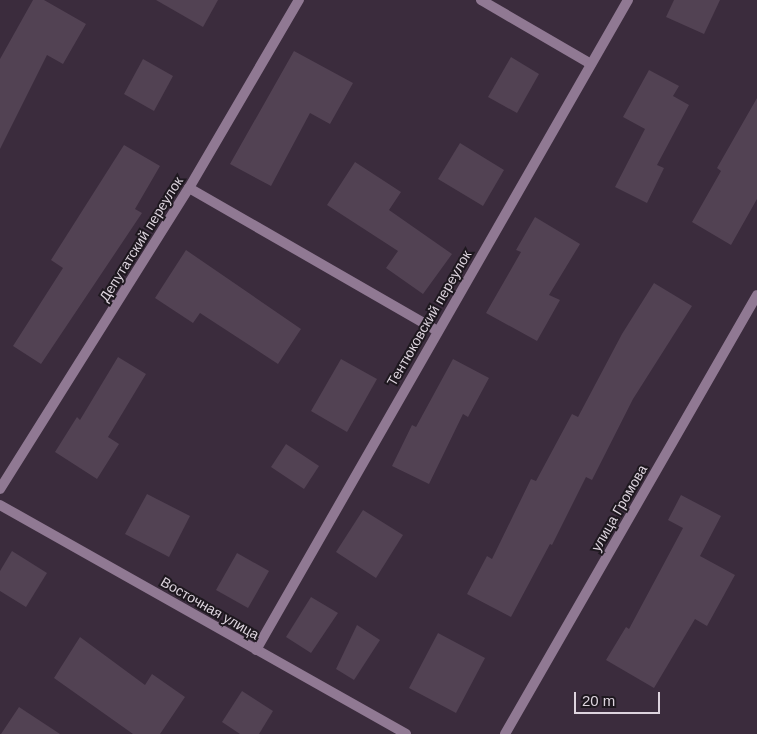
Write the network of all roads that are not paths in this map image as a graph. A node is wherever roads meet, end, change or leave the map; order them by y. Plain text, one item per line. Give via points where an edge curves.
1 (299, 0) edge
2 (481, 0) edge
3 (628, 0) edge
4 (591, 64) junction
5 (189, 188) junction
6 (757, 295) edge
7 (438, 331) junction
8 (0, 489) edge
9 (0, 505) edge
10 (256, 650) junction
11 (406, 734) edge
12 (505, 734) edge

1 - 5 street, Депутатский переулок
2 - 4 street
3 - 4 street, Тентюковский переулок
4 - 7 street, Тентюковский переулок
5 - 7 street
5 - 8 street, Депутатский переулок
6 - 12 street, улица Громова
7 - 10 street, Тентюковский переулок
9 - 10 street, Восточная улица
10 - 11 street, Восточная улица

